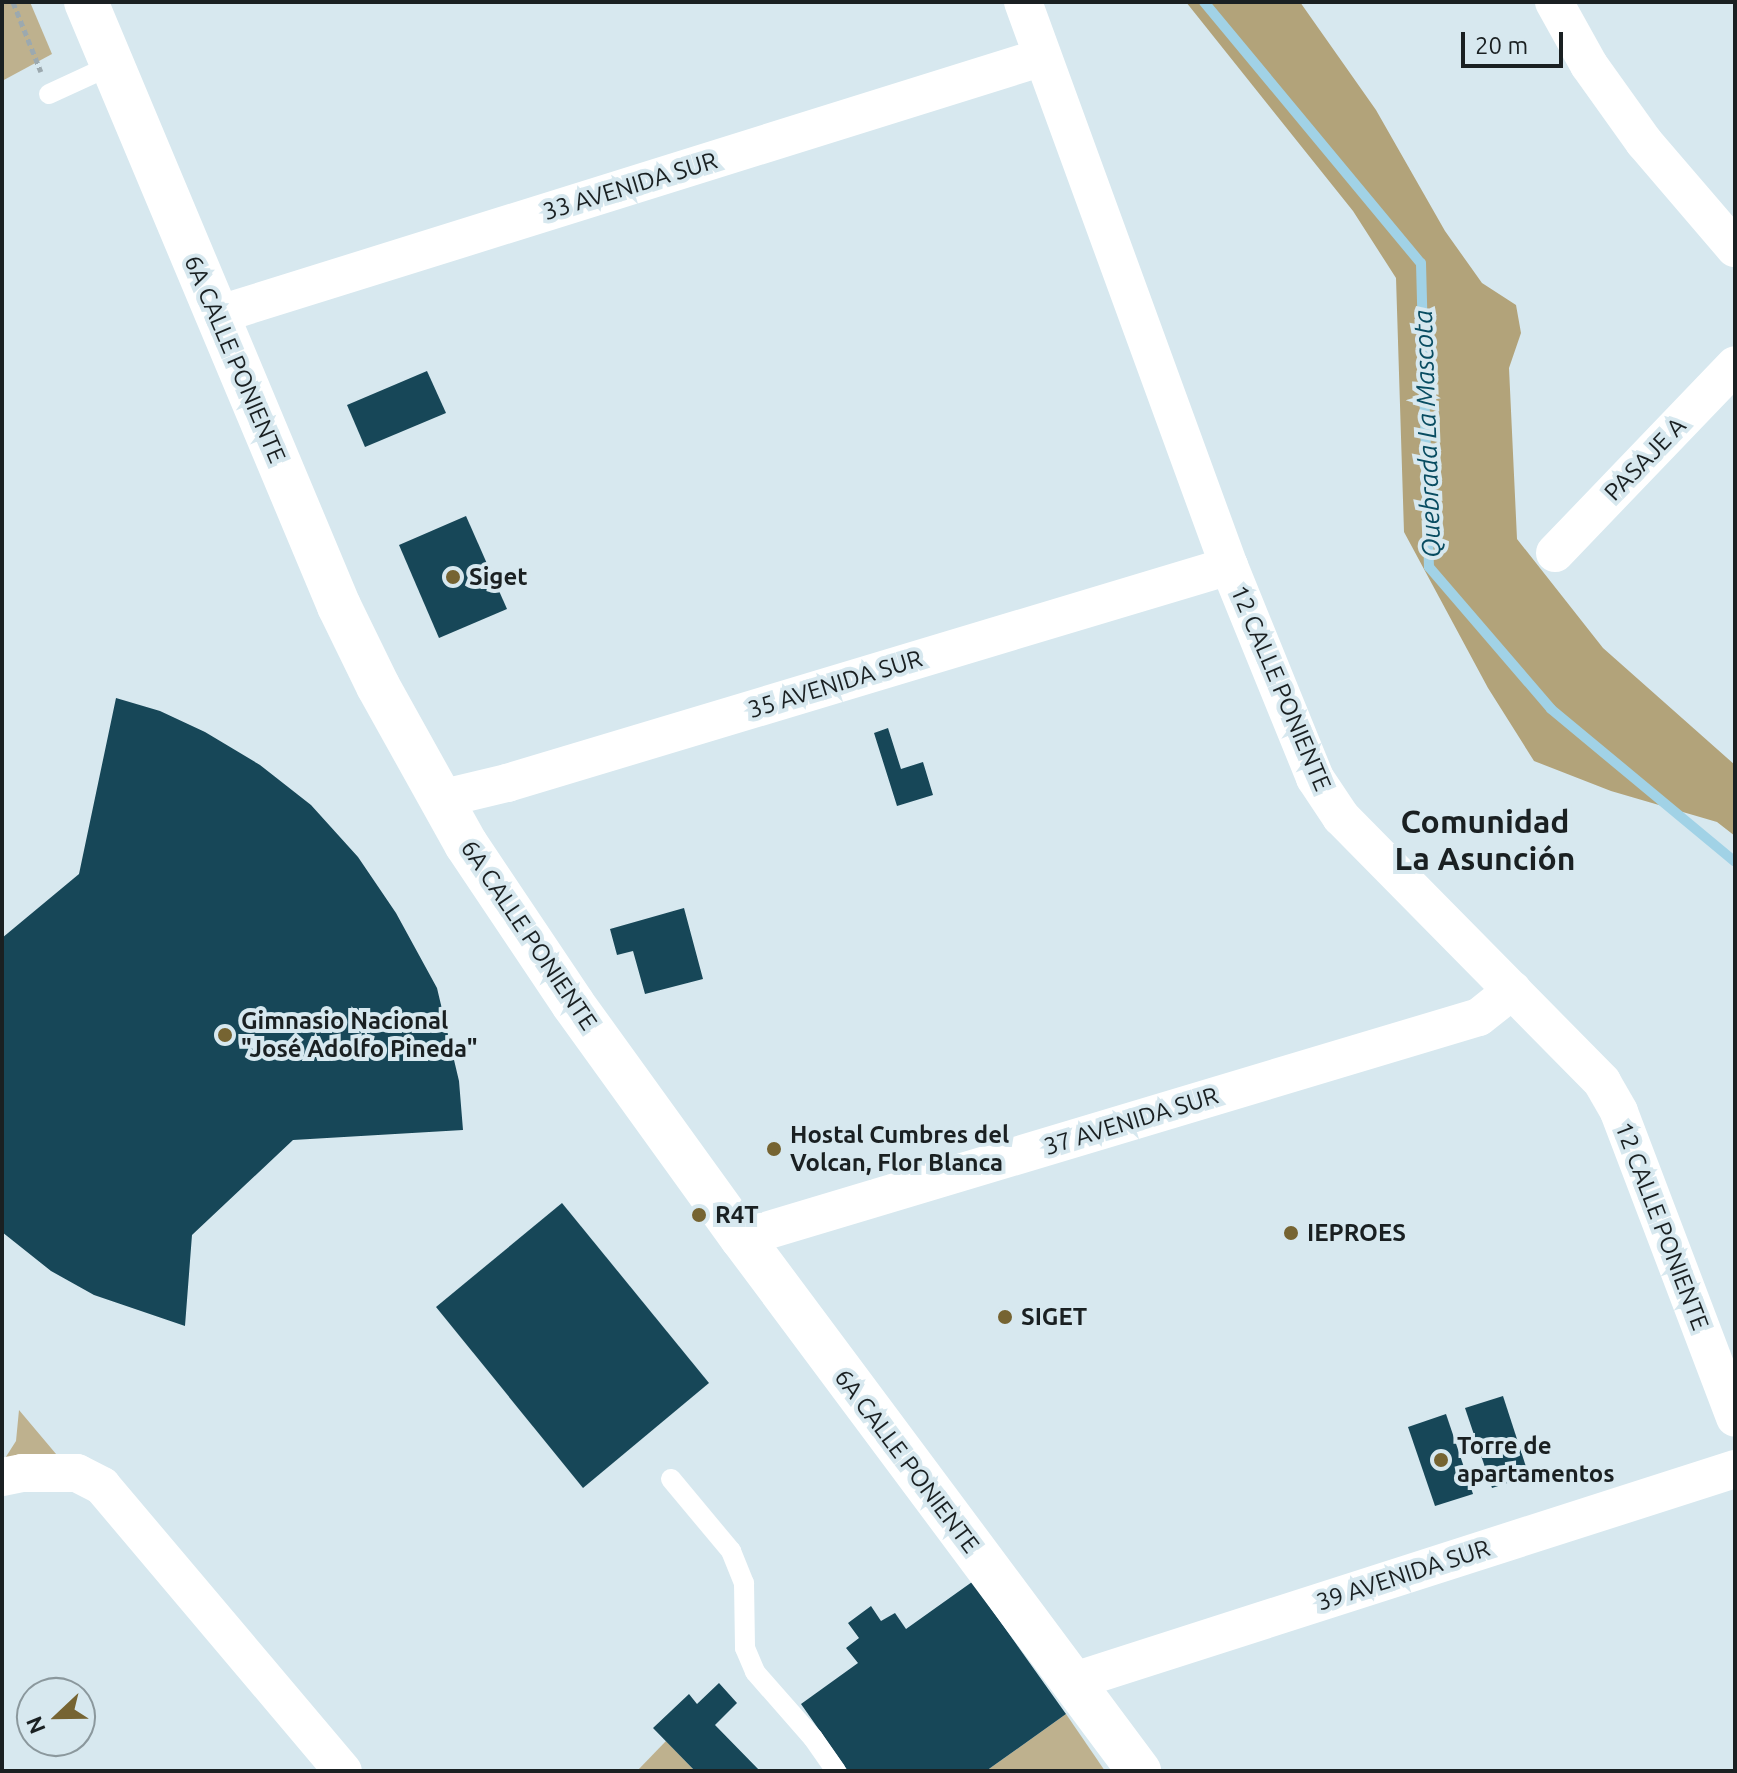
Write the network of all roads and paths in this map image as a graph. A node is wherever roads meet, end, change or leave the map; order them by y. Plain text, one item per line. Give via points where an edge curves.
1 (13, 2) edge
2 (86, 2) edge
3 (1023, 2) edge
4 (1554, 2) edge
5 (1043, 57) junction
6 (112, 65) junction
7 (49, 94) joint
8 (1735, 248) edge
9 (217, 315) junction
10 (1735, 365) edge
11 (1555, 553) dead end
12 (1229, 566) junction
13 (440, 799) junction
14 (1513, 990) junction
15 (742, 1238) junction
16 (1735, 1418) edge
17 (1735, 1469) edge
18 (2, 1477) edge
19 (671, 1479) dead end
20 (1071, 1682) junction
21 (343, 1771) edge
22 (836, 1771) edge
23 (1139, 1771) edge

1 - 7 path
2 - 6 street, 6A CALLE PONIENTE
3 - 5 street, 12 CALLE PONIENTE
4 - 8 street via 1589,65 1644,142
5 - 9 street, 33 AVENIDA SUR
5 - 12 street, 12 CALLE PONIENTE
6 - 7 lane
6 - 9 street, 6A CALLE PONIENTE
9 - 13 street, 6A CALLE PONIENTE via 339,606
10 - 11 street, PASAJE A
12 - 13 street, 35 AVENIDA SUR
12 - 14 street, 12 CALLE PONIENTE via 1315,778 1341,817
13 - 15 street, 6A CALLE PONIENTE via 525,934
14 - 15 street, 37 AVENIDA SUR via 1479,1017
14 - 16 street, 12 CALLE PONIENTE via 1602,1082 1619,1112
15 - 20 street, 6A CALLE PONIENTE
17 - 20 street, 39 AVENIDA SUR
18 - 21 street via 77,1473 102,1486
19 - 22 lane via 731,1551 744,1583 745,1648 755,1672
20 - 23 street, 6A CALLE PONIENTE

